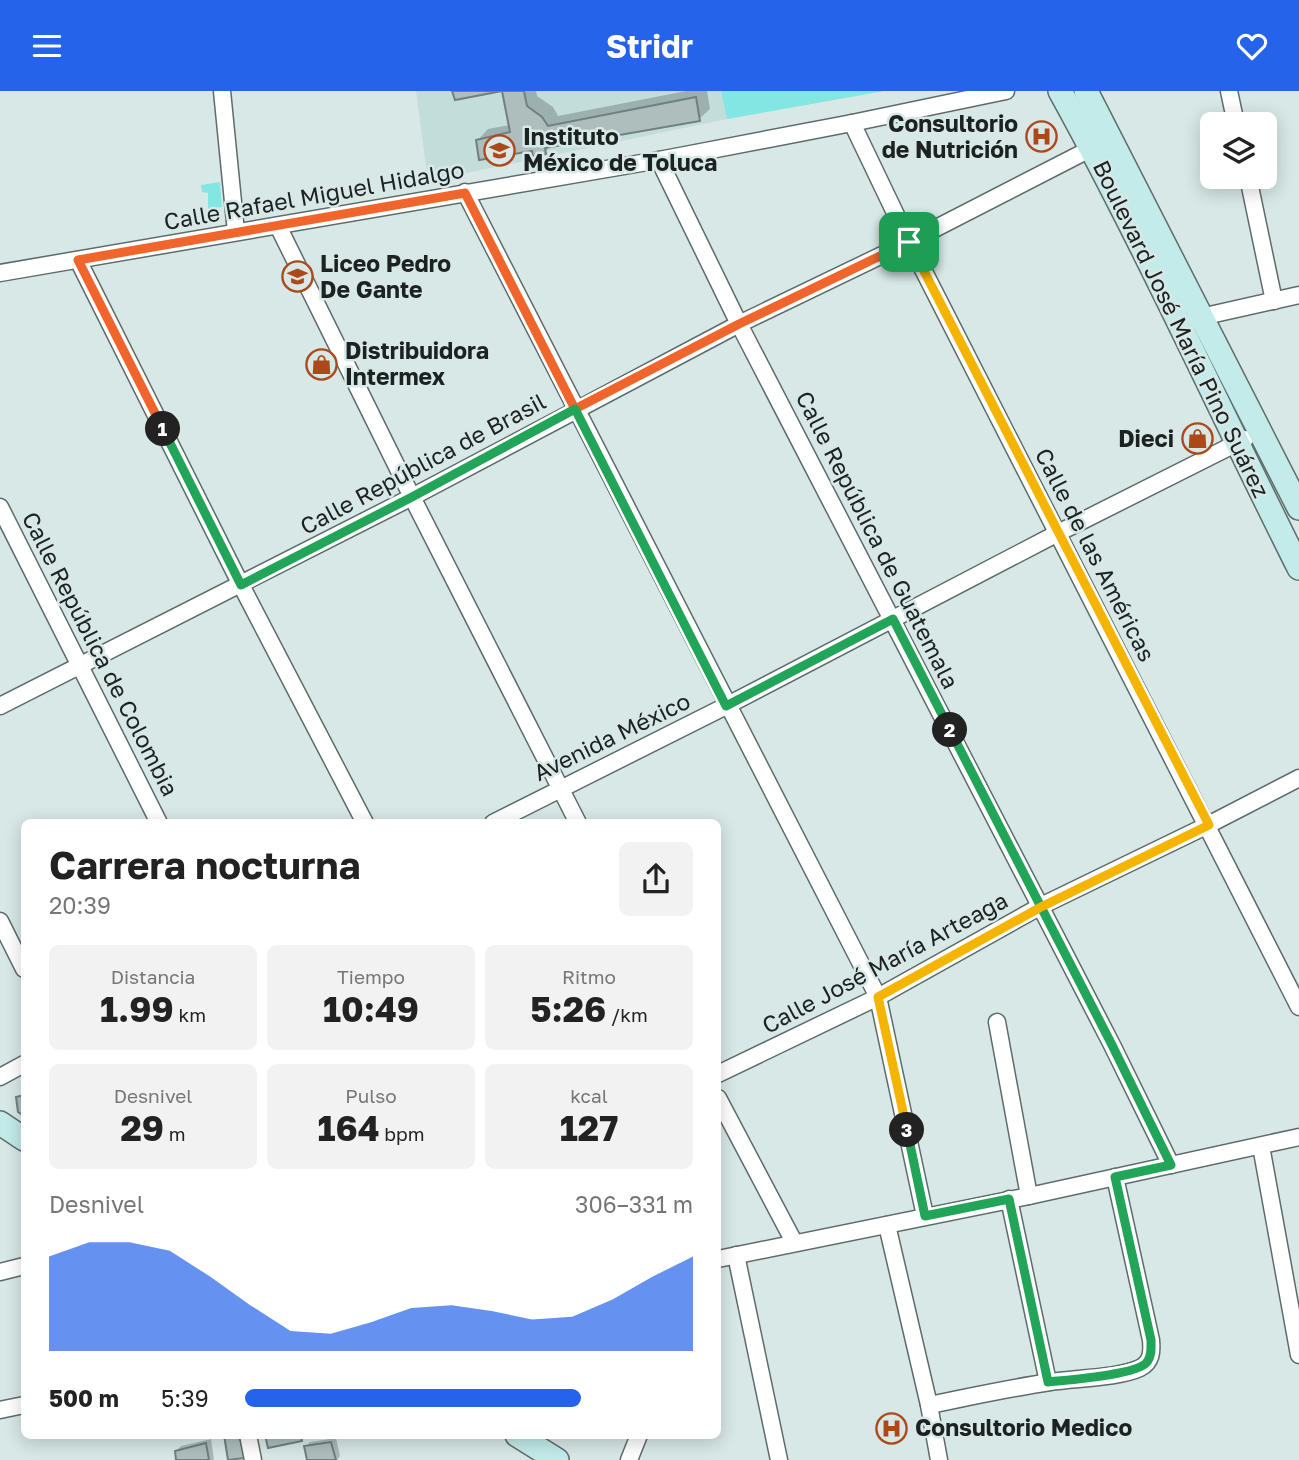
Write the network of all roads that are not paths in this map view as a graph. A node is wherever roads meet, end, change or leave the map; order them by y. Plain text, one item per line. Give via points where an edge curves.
1 (222, 91) edge
2 (1006, 91) edge
3 (1060, 91) edge
4 (1086, 91) edge
5 (1229, 91) edge
6 (1234, 112) edge
7 (852, 123) junction
8 (1092, 148) junction
9 (659, 160) junction
10 (1251, 189) edge
11 (465, 193) junction
12 (278, 226) junction
13 (236, 232) junction
14 (909, 242) junction
15 (78, 260) junction
16 (0, 273) edge
17 (1299, 295) edge
18 (1274, 300) junction
19 (1191, 320) junction
20 (739, 324) junction
21 (575, 409) junction
22 (1261, 431) junction
23 (1237, 443) junction
24 (412, 497) junction
25 (0, 507) edge
26 (1299, 508) edge
27 (1058, 533) junction
28 (1299, 568) edge
29 (241, 585) junction
30 (893, 619) junction
31 (79, 665) junction
32 (0, 706) edge
33 (726, 706) junction
34 (1299, 778) edge
35 (560, 787) junction
36 (157, 819) edge
37 (363, 819) edge
38 (500, 819) edge
39 (576, 819) edge
40 (1209, 825) junction
41 (1041, 907) junction
42 (0, 921) edge
43 (21, 963) edge
44 (878, 997) junction
45 (1299, 1007) edge
46 (997, 1022) dead end
47 (21, 1066) edge
48 (721, 1073) edge
49 (0, 1077) edge
50 (721, 1104) edge
51 (0, 1123) edge
52 (21, 1137) edge
53 (1299, 1137) edge
54 (1261, 1146) junction
55 (1171, 1165) junction
56 (1115, 1177) junction
57 (1029, 1196) junction
58 (1009, 1199) junction
59 (925, 1216) junction
60 (887, 1225) junction
61 (794, 1243) junction
62 (737, 1255) junction
63 (721, 1258) edge
64 (21, 1267) edge
65 (0, 1272) edge
66 (1299, 1355) edge
67 (1048, 1382) junction
68 (929, 1405) junction
69 (21, 1406) edge
70 (0, 1411) edge
71 (249, 1439) edge
72 (523, 1439) edge
73 (637, 1439) edge
74 (253, 1460) edge
75 (557, 1460) edge
76 (629, 1460) edge
77 (779, 1460) edge
78 (939, 1460) edge

1 - 13 street
2 - 7 street, Calle Rafael Miguel Hidalgo
3 - 8 main road, Boulevard José María Pino Suárez
4 - 19 main road, Boulevard José María Pino Suárez
5 - 6 street
7 - 9 street, Calle Rafael Miguel Hidalgo
7 - 14 street, Calle de las Américas
8 - 14 street, Calle República de Brasil
8 - 19 main road, Boulevard José María Pino Suárez
9 - 11 street, Calle Rafael Miguel Hidalgo
9 - 20 street, Calle República de Guatemala
10 - 18 street
11 - 12 street, Calle Rafael Miguel Hidalgo
11 - 21 street
12 - 13 street, Calle Rafael Miguel Hidalgo
12 - 24 street
13 - 15 street, Calle Rafael Miguel Hidalgo
14 - 20 street, Calle República de Brasil
14 - 27 street, Calle de las Américas
15 - 16 street, Calle Rafael Miguel Hidalgo
15 - 29 street
17 - 18 street
18 - 19 street
19 - 22 main road, Boulevard José María Pino Suárez
19 - 23 main road, Boulevard José María Pino Suárez
20 - 21 street, Calle República de Brasil
20 - 30 street, Calle República de Guatemala
21 - 24 street, Calle República de Brasil
21 - 33 street
22 - 23 street, Avenida México
22 - 26 main road, Boulevard José María Pino Suárez
23 - 27 street, Avenida México
23 - 28 main road, Boulevard José María Pino Suárez
24 - 29 street, Calle República de Brasil
24 - 35 street
25 - 31 street, Calle República de Colombia
27 - 30 street, Avenida México
27 - 40 street, Calle de las Américas
29 - 31 street, Calle República de Brasil
29 - 37 street
30 - 33 street, Avenida México
30 - 41 street, Calle República de Guatemala
31 - 32 street, Calle República de Brasil
31 - 36 street, Calle República de Colombia
33 - 35 street, Avenida México
33 - 44 street
34 - 40 street, Calle José María Arteaga
35 - 38 street, Avenida México
35 - 39 street
40 - 41 street, Calle José María Arteaga
40 - 45 street, Calle de las Américas
41 - 44 street, Calle José María Arteaga
41 - 55 street, Calle República de Guatemala
42 - 43 street
44 - 48 street, Calle José María Arteaga
44 - 59 street
46 - 57 street
47 - 49 street
50 - 61 street
51 - 52 main road
53 - 54 street
54 - 55 street
54 - 66 street
55 - 56 street
56 - 57 street
56 - 67 street via 1152,1352 1142,1367
57 - 58 street
58 - 59 street
58 - 67 street
59 - 60 street
60 - 61 street
60 - 68 street
61 - 62 street
62 - 63 street
62 - 77 street
64 - 65 street
67 - 68 street
68 - 78 street
69 - 70 street
71 - 74 street
72 - 75 main road
73 - 76 street

